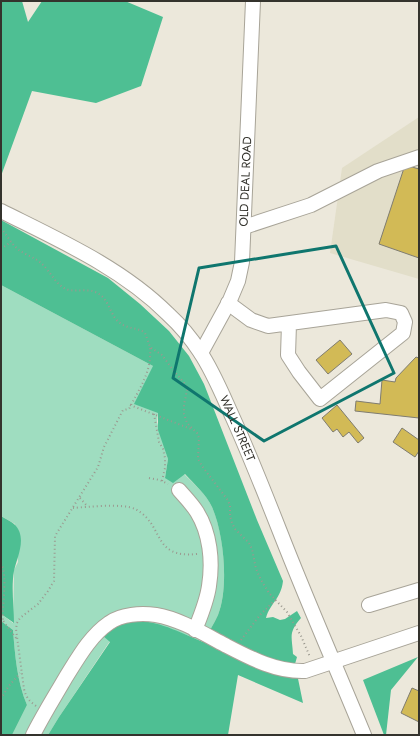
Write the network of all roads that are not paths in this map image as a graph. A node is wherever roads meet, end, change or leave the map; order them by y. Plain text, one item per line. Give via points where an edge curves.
1 (253, 1) edge
2 (419, 157) edge
3 (1, 211) edge
4 (244, 227) junction
5 (228, 303) junction
6 (289, 324) junction
7 (201, 353) junction
8 (180, 490) road end
9 (419, 590) edge
10 (369, 606) dead end
11 (196, 630) junction
12 (419, 633) edge
13 (334, 662) junction
14 (33, 735) edge
15 (364, 735) edge

1 - 4 street, OLD DEAL ROAD
2 - 4 street via 378,171 311,205
3 - 7 street, WALL STREET via 120,276 155,302 186,333
4 - 5 street, OLD DEAL ROAD via 242,262 238,281
5 - 6 street via 251,320 268,326
5 - 7 street, OLD DEAL ROAD
6 - 6 street via 386,310 401,312 405,322 403,333 320,398 288,355
7 - 13 street, WALL STREET via 245,444
8 - 11 street via 197,512 210,553 209,586
9 - 10 street
11 - 13 street via 253,660 279,669 305,671
11 - 14 street via 156,615 134,614 110,622 85,648
12 - 13 street
13 - 15 street, WALL STREET

